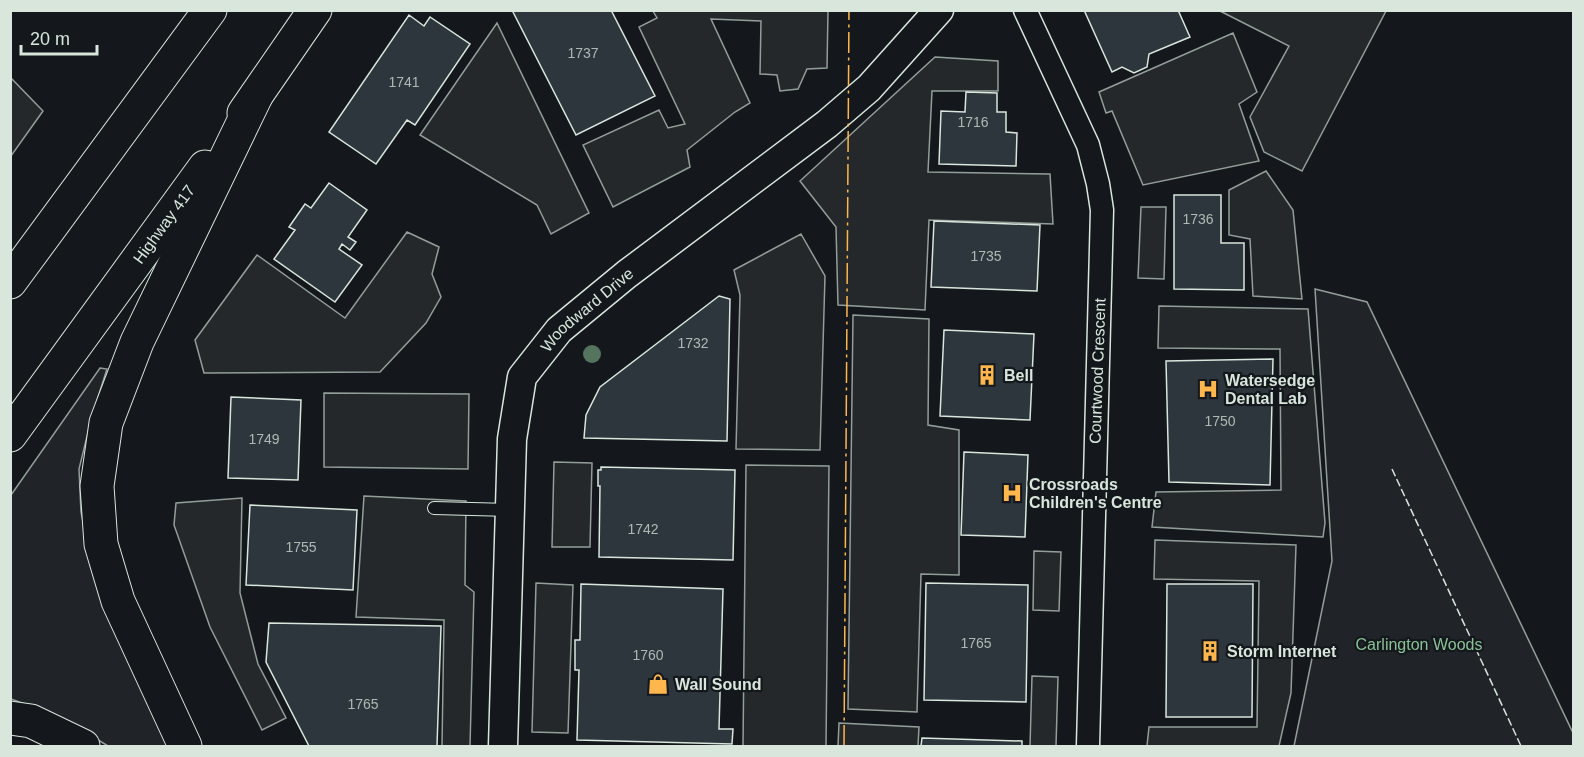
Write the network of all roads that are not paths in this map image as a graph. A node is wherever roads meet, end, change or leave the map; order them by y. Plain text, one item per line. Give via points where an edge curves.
1 (210, 10) edge
2 (315, 10) edge
3 (939, 10) edge
4 (1025, 10) edge
5 (256, 96) junction
6 (10, 282) edge
7 (10, 435) edge
8 (434, 508) dead end
9 (510, 510) junction
10 (10, 718) edge
11 (83, 747) edge
12 (185, 747) edge
13 (503, 747) edge
14 (1088, 747) edge

1 - 6 highway
2 - 5 highway, Highway 417
3 - 9 street, Woodward Drive via 869,88 559,330 522,377 512,439
4 - 14 street, Courtwood Crescent via 1088,145 1102,210
5 - 7 highway, Highway 417
5 - 12 highway via 137,342 106,423 97,486 101,544 118,601
8 - 9 lane
9 - 13 street, Woodward Drive
10 - 11 highway via 31,721

